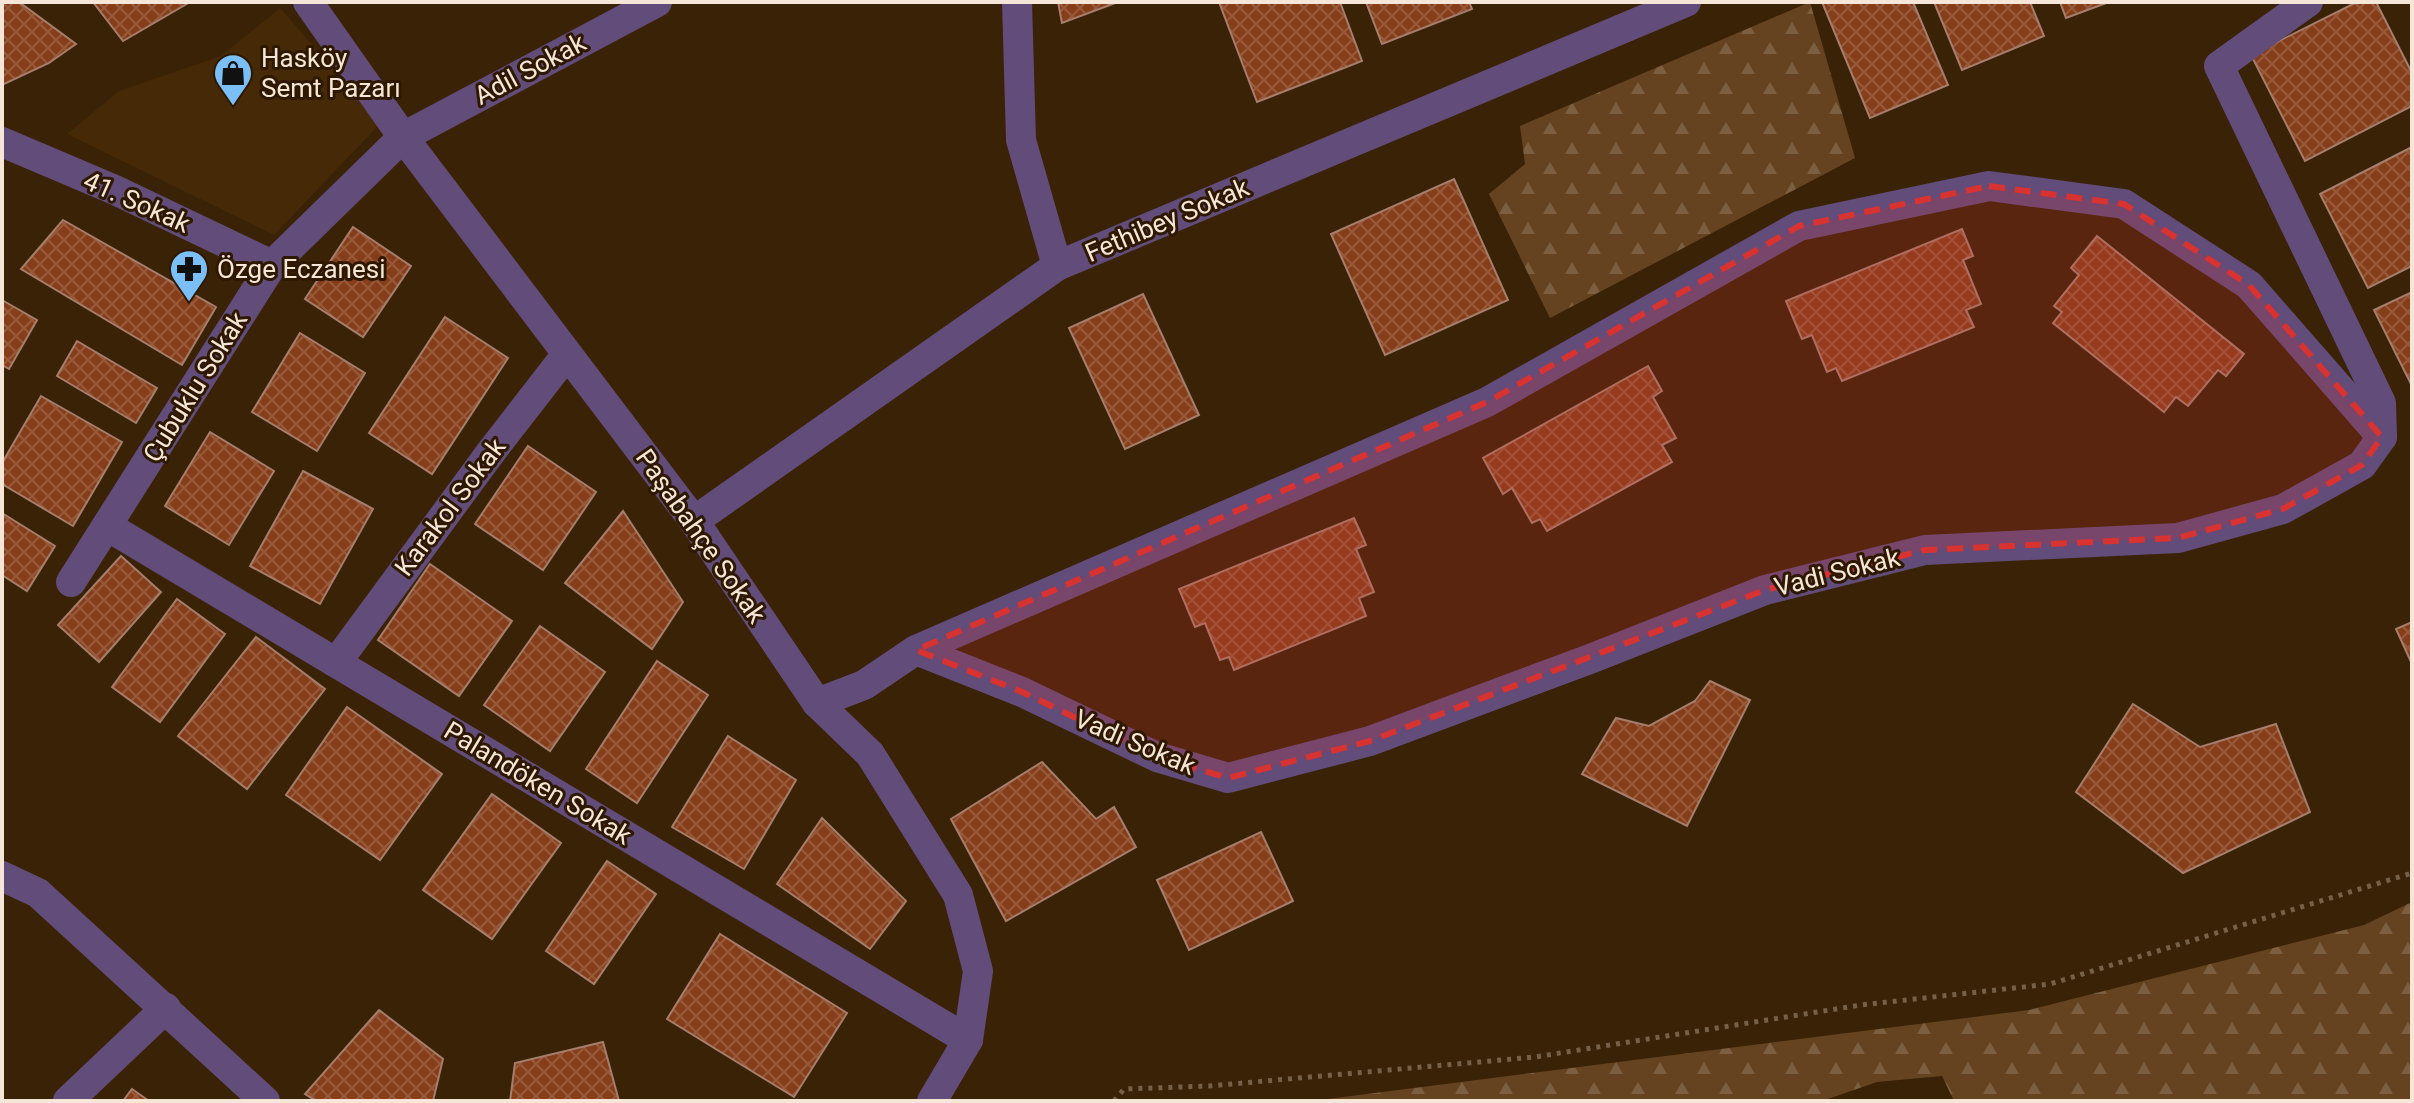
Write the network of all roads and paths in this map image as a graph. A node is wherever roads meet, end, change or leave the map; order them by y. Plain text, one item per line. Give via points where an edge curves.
1 (308, 2) edge
2 (657, 2) edge
3 (1017, 2) edge
4 (1686, 2) edge
5 (2308, 2) edge
6 (403, 137) junction
7 (3, 146) edge
8 (272, 265) junction
9 (1057, 266) junction
10 (567, 354) junction
11 (2382, 437) junction
12 (694, 521) junction
13 (107, 526) junction
14 (71, 582) dead end
15 (916, 650) junction
16 (336, 663) junction
17 (817, 703) junction
18 (2412, 873) edge
19 (2, 876) edge
20 (166, 1008) junction
21 (968, 1040) junction
22 (68, 1101) edge
23 (265, 1101) edge
24 (932, 1101) edge
25 (1114, 1101) edge

1 - 6 street, Paşabahçe Sokak
2 - 6 street, Adil Sokak
3 - 9 street via 1021,140
4 - 9 street, Fethibey Sokak
5 - 11 street via 2219,66 2381,403
6 - 8 street, Çubuklu Sokak
6 - 10 street, Paşabahçe Sokak
7 - 8 street, 41. Sokak via 115,190
8 - 13 street, Çubuklu Sokak
9 - 12 street, Fethibey Sokak
10 - 12 street, Paşabahçe Sokak
10 - 16 street, Karakol Sokak
11 - 15 street, Vadi Sokak via 2362,465 2283,509 2178,538 1925,550 1765,590 1370,741 1228,778 1157,757 1022,692
11 - 15 street via 2249,285 2124,204 1989,186 1799,226 1487,402
12 - 17 street, Paşabahçe Sokak
13 - 14 street, Çubuklu Sokak
13 - 16 street, Palandöken Sokak
15 - 17 street via 864,685
16 - 21 street, Palandöken Sokak
17 - 21 street, Paşabahçe Sokak via 870,754 958,895 978,971
18 - 25 path via 2050,984 1861,1005 1535,1057 1124,1089
19 - 20 street via 38,893
20 - 22 street
20 - 23 street
21 - 24 street, Paşabahçe Sokak

